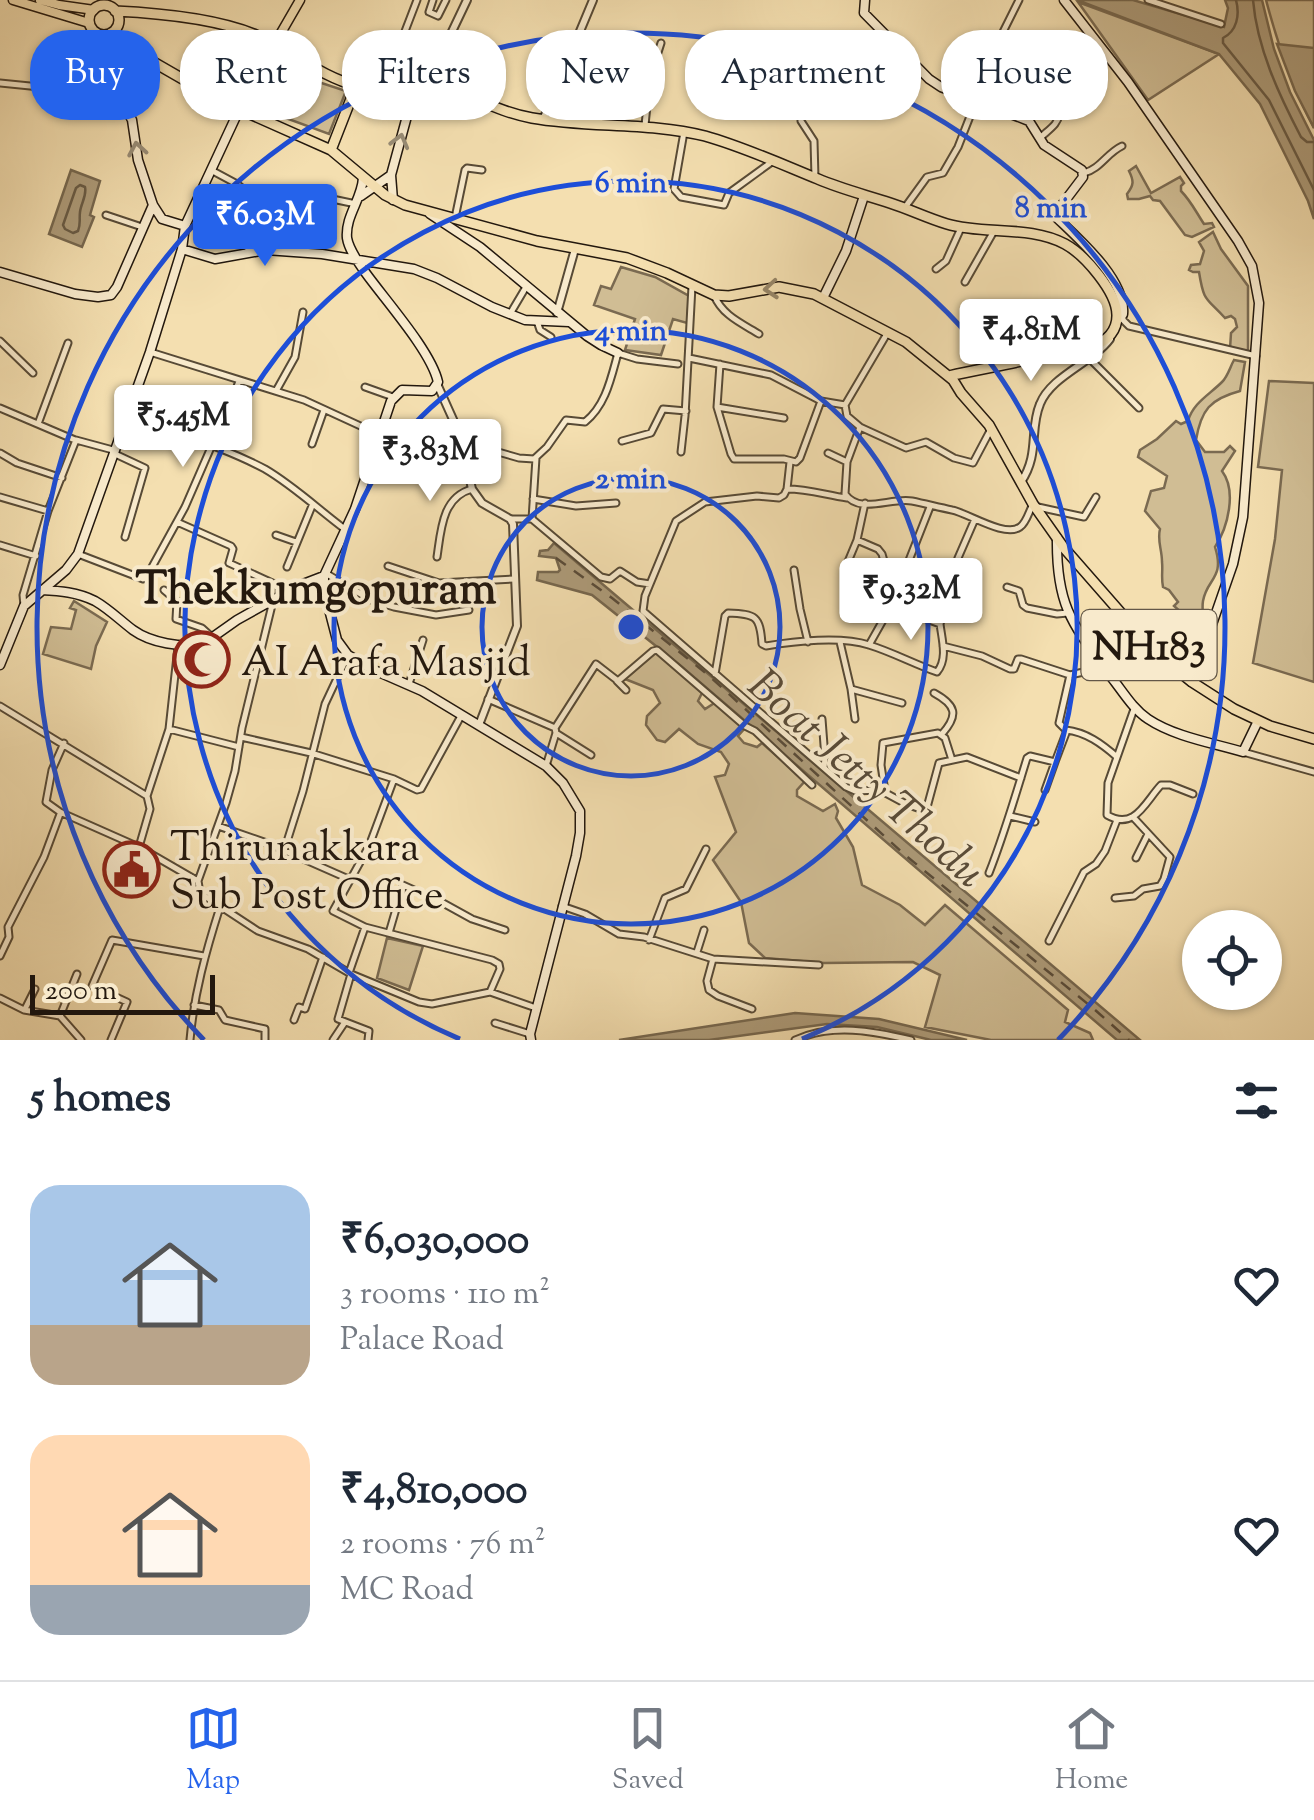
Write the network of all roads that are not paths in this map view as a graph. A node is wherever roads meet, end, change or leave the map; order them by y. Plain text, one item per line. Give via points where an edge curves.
1 (12, 0) edge
2 (40, 0) edge
3 (300, 0) edge
4 (417, 0) edge
5 (432, 0) edge
6 (446, 0) edge
7 (466, 0) edge
8 (593, 0) edge
9 (865, 0) edge
10 (1020, 0) edge
11 (1064, 0) edge
12 (1148, 0) edge
13 (106, 6) edge
14 (90, 22) junction
15 (1221, 24) dead end
16 (93, 30) edge
17 (114, 30) edge
18 (241, 30) edge
19 (283, 30) edge
20 (406, 30) edge
21 (452, 30) edge
22 (581, 30) edge
23 (1004, 30) edge
24 (0, 83) edge
25 (30, 86) edge
26 (941, 87) edge
27 (132, 120) edge
28 (234, 120) edge
29 (262, 120) edge
30 (343, 120) edge
31 (406, 120) edge
32 (544, 120) edge
33 (645, 120) edge
34 (969, 120) edge
35 (1028, 120) edge
36 (1057, 120) edge
37 (801, 121) dead end
38 (644, 128) junction
39 (684, 132) junction
40 (1040, 138) junction
41 (1122, 146) dead end
42 (332, 150) junction
43 (773, 161) junction
44 (211, 170) junction
45 (482, 170) dead end
46 (1084, 173) junction
47 (391, 174) junction
48 (363, 178) junction
49 (815, 178) junction
50 (375, 188) junction
51 (251, 196) junction
52 (864, 196) junction
53 (358, 200) junction
54 (393, 200) junction
55 (152, 205) junction
56 (904, 209) junction
57 (430, 214) junction
58 (106, 215) dead end
59 (454, 220) junction
60 (185, 226) junction
61 (142, 227) junction
62 (960, 228) junction
63 (994, 231) junction
64 (182, 248) junction
65 (575, 249) junction
66 (248, 253) junction
67 (357, 260) junction
68 (936, 269) dead end
69 (0, 272) edge
70 (965, 282) dead end
71 (692, 285) junction
72 (526, 287) junction
73 (714, 296) junction
74 (824, 298) junction
75 (303, 312) dead end
76 (557, 313) junction
77 (510, 314) junction
78 (1120, 314) junction
79 (536, 321) junction
80 (569, 322) junction
81 (1114, 328) junction
82 (888, 332) junction
83 (759, 334) dead end
84 (551, 336) dead end
85 (0, 340) edge
86 (68, 343) dead end
87 (150, 352) junction
88 (618, 353) junction
89 (1256, 356) junction
90 (689, 358) junction
91 (1090, 359) junction
92 (678, 364) dead end
93 (720, 364) junction
94 (974, 372) junction
95 (33, 373) dead end
96 (949, 376) junction
97 (239, 381) junction
98 (438, 386) junction
99 (366, 387) dead end
100 (276, 392) junction
101 (961, 394) junction
102 (393, 397) junction
103 (821, 400) junction
104 (845, 405) junction
105 (717, 407) junction
106 (0, 408) edge
107 (1139, 408) dead end
108 (324, 410) junction
109 (686, 411) junction
110 (128, 415) junction
111 (784, 418) dead end
112 (226, 419) dead end
113 (38, 424) junction
114 (860, 428) junction
115 (992, 429) junction
116 (380, 434) junction
117 (76, 440) junction
118 (622, 441) dead end
119 (312, 444) dead end
120 (212, 445) junction
121 (462, 447) junction
122 (113, 451) junction
123 (681, 452) dead end
124 (0, 453) edge
125 (828, 454) dead end
126 (536, 458) junction
127 (790, 461) junction
128 (847, 462) junction
129 (62, 478) junction
130 (1021, 482) junction
131 (472, 489) junction
132 (787, 489) junction
133 (0, 496) edge
134 (1096, 497) dead end
135 (847, 498) junction
136 (533, 499) junction
137 (616, 502) dead end
138 (865, 503) junction
139 (1034, 505) junction
140 (312, 506) junction
141 (930, 507) junction
142 (48, 511) junction
143 (510, 519) junction
144 (532, 519) junction
145 (975, 520) junction
146 (177, 522) junction
147 (346, 530) junction
148 (276, 535) dead end
149 (125, 536) dead end
150 (1057, 538) junction
151 (857, 540) junction
152 (296, 542) junction
153 (0, 545) edge
154 (78, 554) junction
155 (36, 556) junction
156 (437, 556) dead end
157 (847, 564) dead end
158 (388, 566) dead end
159 (287, 567) dead end
160 (794, 570) dead end
161 (906, 573) junction
162 (325, 574) junction
163 (515, 579) junction
164 (650, 584) junction
165 (1008, 587) dead end
166 (40, 590) junction
167 (164, 590) dead end
168 (276, 599) junction
169 (24, 606) junction
170 (892, 606) junction
171 (469, 610) dead end
172 (1068, 613) junction
173 (940, 624) junction
174 (212, 636) junction
175 (423, 640) dead end
176 (808, 642) junction
177 (840, 642) junction
178 (178, 644) junction
179 (3, 645) edge
180 (869, 645) junction
181 (943, 646) junction
182 (348, 655) junction
183 (1100, 661) junction
184 (0, 666) edge
185 (715, 674) junction
186 (1070, 675) junction
187 (617, 680) junction
188 (1192, 682) junction
189 (409, 684) junction
190 (852, 689) junction
191 (626, 690) dead end
192 (934, 692) dead end
193 (488, 699) junction
194 (902, 703) dead end
195 (0, 706) edge
196 (1135, 706) junction
197 (461, 716) junction
198 (822, 719) dead end
199 (854, 719) dead end
200 (1258, 721) junction
201 (478, 725) junction
202 (169, 729) junction
203 (555, 730) junction
204 (1066, 730) junction
205 (942, 734) junction
206 (240, 737) junction
207 (1314, 739) edge
208 (64, 743) junction
209 (238, 747) junction
210 (1243, 752) junction
211 (312, 753) junction
212 (590, 755) dead end
213 (1117, 757) junction
214 (952, 760) junction
215 (1056, 762) junction
216 (546, 766) junction
217 (824, 768) junction
218 (1314, 772) edge
219 (1021, 778) junction
220 (394, 780) junction
221 (812, 785) dead end
222 (880, 790) junction
223 (1045, 790) dead end
224 (1194, 794) dead end
225 (147, 796) junction
226 (60, 812) junction
227 (1010, 816) junction
228 (1132, 817) junction
229 (1117, 820) junction
230 (1035, 822) dead end
231 (218, 826) junction
232 (1148, 834) junction
233 (139, 847) junction
234 (706, 848) dead end
235 (284, 852) junction
236 (1136, 858) dead end
237 (988, 873) dead end
238 (351, 880) junction
239 (198, 881) junction
240 (1115, 898) dead end
241 (562, 906) junction
242 (220, 907) junction
243 (365, 926) junction
244 (505, 930) dead end
245 (704, 930) dead end
246 (388, 933) junction
247 (649, 940) junction
248 (1049, 940) dead end
249 (696, 952) junction
250 (0, 956) edge
251 (204, 956) junction
252 (323, 957) junction
253 (714, 959) junction
254 (819, 965) dead end
255 (350, 973) junction
256 (77, 974) dead end
257 (34, 989) dead end
258 (490, 992) junction
259 (0, 998) edge
260 (194, 1005) junction
261 (536, 1008) junction
262 (752, 1009) dead end
263 (24, 1010) junction
264 (60, 1016) junction
265 (294, 1020) dead end
266 (345, 1022) junction
267 (495, 1023) dead end
268 (531, 1037) edge
269 (81, 1040) edge
270 (111, 1040) edge
271 (190, 1040) edge
272 (265, 1040) edge
273 (332, 1040) edge
274 (368, 1040) edge
275 (795, 1040) edge
276 (911, 1040) edge

1 - 14 main road
2 - 13 main road
3 - 19 main road
4 - 20 street
5 - 6 street via 428,12 438,16
7 - 21 street
8 - 22 street
9 - 26 main road via 864,13
10 - 23 street
11 - 89 main road via 1250,259 1259,303
12 - 15 street
13 - 14 highway
13 - 17 highway via 118,23
13 - 18 highway
14 - 16 highway
24 - 25 street
55 -> 27 main road
28 - 44 main road
29 - 42 highway
30 - 42 highway
47 -> 31 main road
32 - 38 highway
33 - 38 street
34 - 56 street via 943,173 927,176
35 - 40 main road
36 - 40 street
37 - 49 street via 814,140
38 - 39 highway
39 - 43 highway
39 - 43 street via 674,188 681,197 724,205
40 - 46 main road
41 - 46 street
42 - 48 highway
43 - 49 highway
44 - 51 street
44 - 60 main road
45 - 59 street via 465,170
46 - 78 main road via 1057,218 1092,251 1124,304
47 - 50 main road
47 - 54 main road
48 - 50 highway
48 - 53 main road
49 - 52 highway
50 - 53 main road
50 - 54 highway
51 - 53 street via 299,192
51 - 66 street
52 - 56 highway
52 - 74 main road
53 - 67 main road via 347,237
54 - 57 highway
55 - 60 main road via 161,222
55 - 61 main road
56 - 62 highway
57 - 59 highway
57 - 72 main road
58 - 61 street
59 - 65 highway
60 - 64 main road
61 - 69 main road via 111,295 74,294
62 - 63 highway
62 - 68 street
63 - 70 street
63 - 78 highway via 1041,236 1076,251
64 - 66 main road via 215,258
64 - 87 main road
65 - 71 highway via 628,258
65 - 76 street
66 - 67 main road
67 - 77 main road via 437,278
67 - 98 main road via 424,352
71 - 73 highway
71 - 90 street
72 - 76 main road
72 - 77 street
74 -> 73 highway, NH183 via 780,287
73 - 83 street via 725,313
74 - 82 highway, NH183
75 - 100 street via 295,358
76 - 80 main road
77 - 79 main road
78 - 81 highway
78 - 89 street via 1129,326
79 - 80 main road
79 - 84 street
80 - 88 main road
81 - 91 street
81 - 94 highway via 1083,352
82 - 96 highway, NH183
82 - 104 street
85 - 95 street
86 - 113 street
87 - 97 street
87 - 110 main road
88 - 92 street
88 - 126 street via 591,418 566,420
89 - 188 main road via 1242,530
90 - 93 street
90 - 109 street
91 - 107 street
91 - 130 street via 1043,398
93 - 103 street via 771,375
93 - 105 street
94 - 96 highway
94 - 101 highway
96 - 101 highway, NH183
97 - 100 street
97 - 112 street
98 - 102 main road
98 - 121 street
99 - 102 street
100 - 108 street
101 - 115 highway, NH183
102 - 116 main road
103 - 104 street
103 - 127 street via 800,458
104 - 114 street
105 - 111 street
105 - 127 street via 734,460
106 - 113 street
108 - 116 street
108 - 119 street
109 - 118 street via 663,409 655,430
109 - 123 street
110 - 120 street
110 - 122 main road
113 - 117 street
114 - 115 street via 906,448 926,442 973,463
114 - 128 street
115 - 130 highway, NH183
116 - 121 street via 414,445
116 - 147 main road
117 - 122 street
117 - 129 street
120 - 140 street via 264,469
120 - 146 street
121 - 126 street
121 - 131 street
122 - 149 street via 144,468
122 - 154 main road
124 - 129 street
125 - 128 street
126 - 136 street
127 - 132 street
128 - 135 street
129 - 142 street
130 - 139 highway, NH183
131 - 143 street
131 - 156 street via 448,507
132 - 135 street
132 - 164 street via 779,498 705,502 686,512
133 - 142 street
134 - 139 street via 1084,517
135 - 138 street
136 - 137 street via 576,506
136 - 144 street
138 - 141 street via 906,500
138 - 151 street
139 - 145 street via 1014,530
139 - 150 highway, NH183
140 - 147 street
140 - 152 street
141 - 145 street
141 - 161 street
142 - 155 street
143 - 144 street
143 - 163 street
144 - 164 street via 602,576 610,579 620,571
145 - 173 street
146 - 154 street via 144,579
146 - 168 street via 231,546 229,564 278,586
147 - 162 main road
148 - 152 street
150 - 172 main road via 1056,569
150 - 188 highway, NH183 via 1145,641
151 - 157 street
151 - 161 street
152 - 159 street
153 - 155 street
154 - 166 main road
155 - 169 street
158 - 163 street via 438,582
160 - 176 street
161 - 170 street
162 - 168 main road
162 - 171 street via 394,607 436,615
162 - 182 main road via 333,626
163 - 193 street via 517,626
164 - 185 street via 643,611
165 - 172 street via 1019,591 1026,608
166 - 169 main road
166 - 178 main road via 86,597 139,634
167 - 174 street via 178,601 176,619
168 - 174 main road
168 - 206 street
169 - 179 main road
170 - 173 street
170 - 180 street
172 - 183 main road
173 - 181 street
174 - 178 main road via 203,644
175 - 189 street
176 - 177 street
176 - 185 street via 766,646 758,620 728,613
177 - 180 street
177 - 190 street
178 - 202 street
179 - 184 main road
180 - 181 street via 936,672
181 - 186 street via 1010,669 1022,658
182 - 189 main road
182 - 211 street
183 - 186 street
183 - 196 main road
185 - 217 street
186 - 204 street via 1059,723
187 - 191 street
187 - 203 street via 596,664
187 - 221 street via 657,650
188 - 200 highway, NH183
189 - 197 main road
190 - 194 street
190 - 199 street
192 - 205 street via 954,712
193 - 201 street
193 - 203 street
195 - 208 street
196 - 210 main road via 1164,728
196 - 213 street
197 - 201 main road
197 - 220 street via 421,788
198 - 217 street
200 - 207 highway, NH183
200 - 210 main road
201 - 216 main road
202 - 209 street
202 - 225 street
203 - 212 street
203 - 216 street
204 - 213 street via 1090,737
204 - 215 street
205 - 214 street
205 - 222 street via 883,743
206 - 209 street
206 - 211 street
208 - 225 street
208 - 226 street via 46,798
209 - 231 street
210 - 218 street
211 - 220 street
211 - 235 street
213 - 229 street via 1106,800 1107,815
214 - 219 street via 974,759
214 - 222 street via 936,767 926,811
215 - 219 street via 1028,756
215 - 223 street
216 - 241 main road via 570,791 581,816
217 - 222 street via 855,791
219 - 227 street
220 - 238 street
224 - 228 street via 1161,785
225 - 233 street
226 - 233 street
226 - 250 street
227 - 230 street
227 - 237 street
228 - 229 street
228 - 232 street
229 - 248 street
231 - 235 street
231 - 239 street
232 - 236 street
232 - 240 street via 1170,857 1162,884
233 - 239 street
234 - 247 street via 686,889 665,898
235 - 238 street
238 - 243 street via 333,911
239 - 242 street via 200,893
241 - 247 street via 619,934
241 - 261 main road
242 - 251 street
242 - 252 street
243 - 246 street
243 - 255 street
244 - 246 street via 403,886
245 - 249 street
246 - 258 street via 500,964
247 - 249 street
249 - 253 street
251 - 260 street
251 - 270 street via 112,940 92,986 127,1002
252 - 255 street
252 - 265 street via 305,1009 299,1006
253 - 254 street
253 - 262 street via 709,990
255 - 258 street via 432,1004
255 - 266 street via 338,1016
256 - 264 street
257 - 263 street
258 - 261 street
259 - 263 street
260 - 271 street
260 - 272 street via 265,1029
261 - 268 main road
263 - 264 street
264 - 269 street
266 - 273 street
266 - 274 street via 368,1032
267 - 268 street
275 - 276 street via 839,1030

